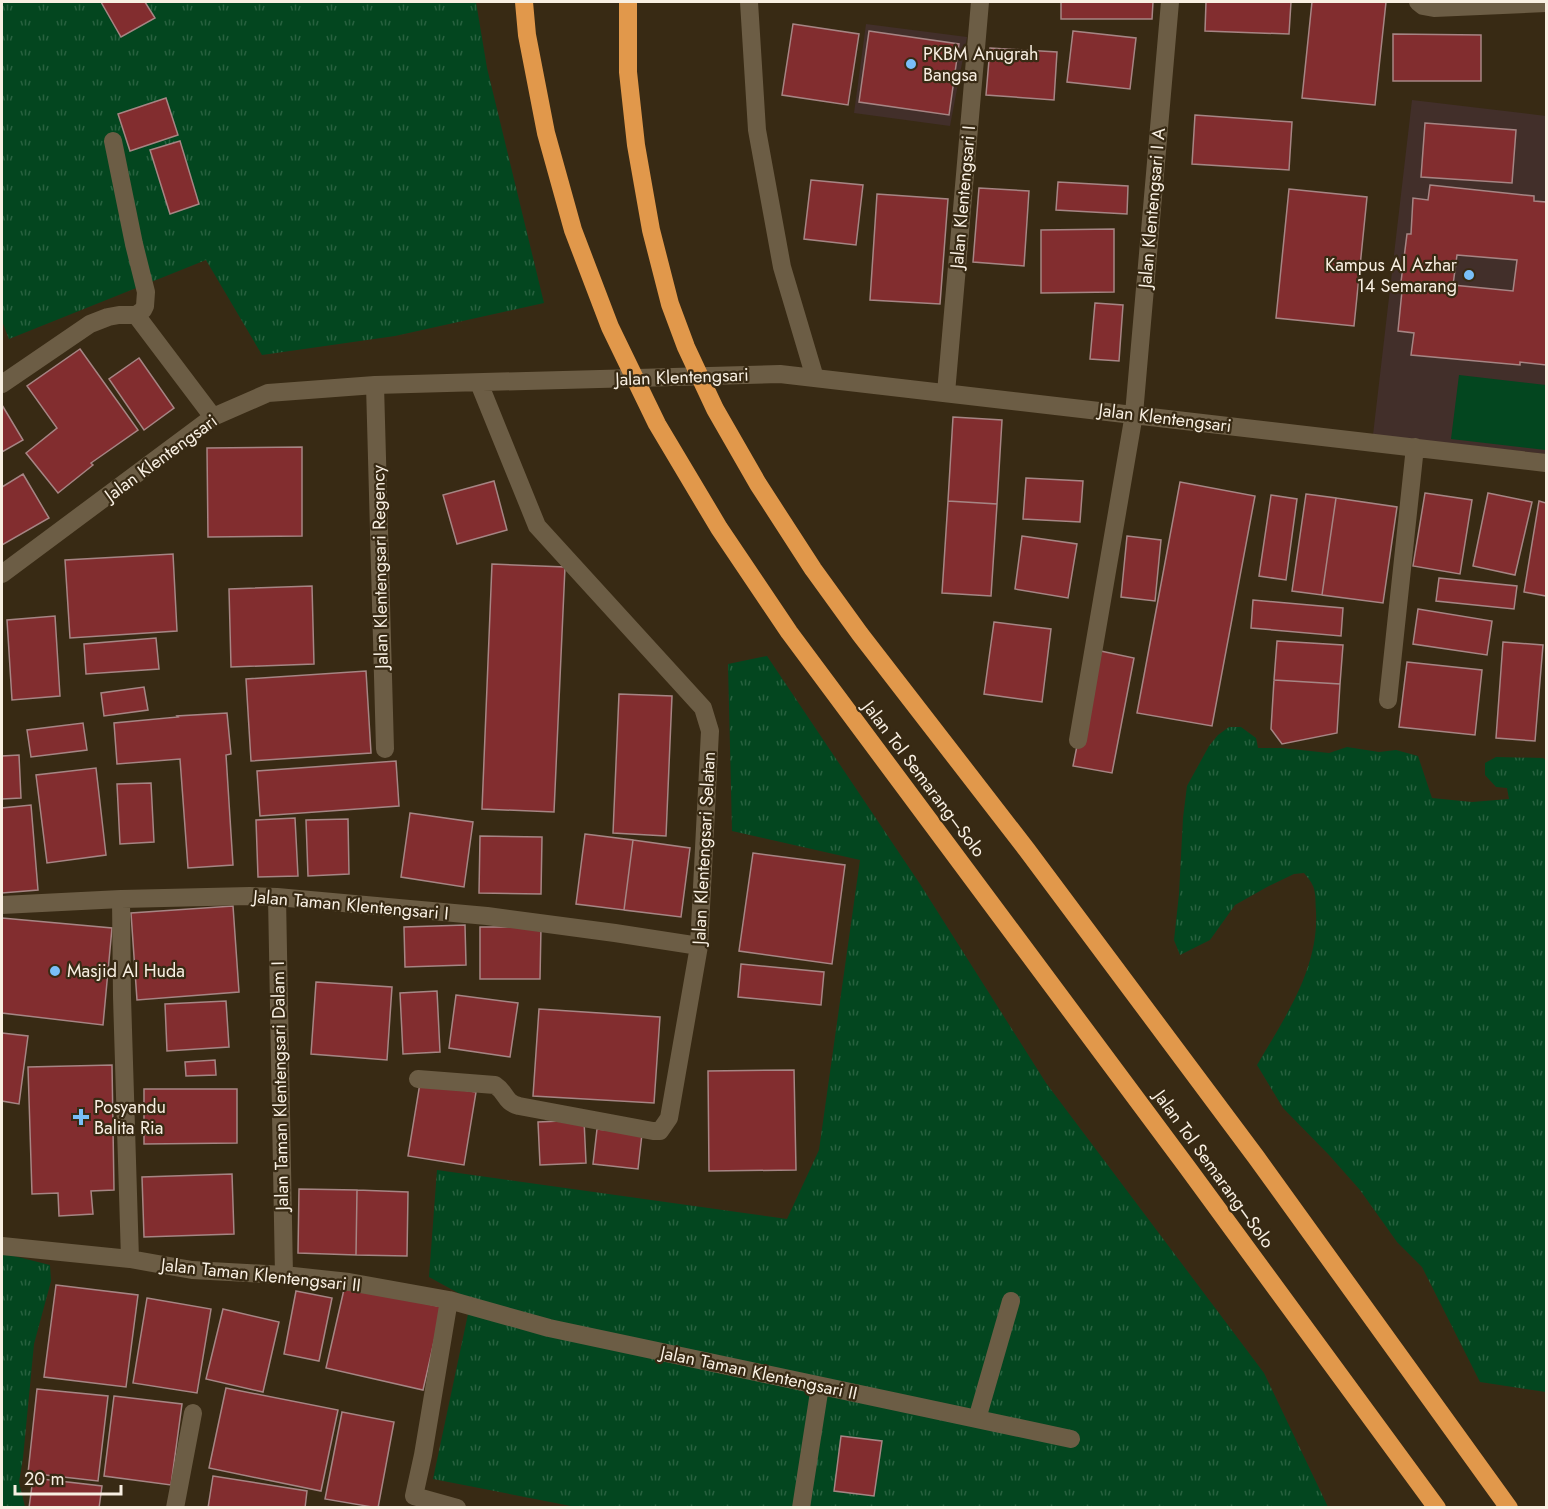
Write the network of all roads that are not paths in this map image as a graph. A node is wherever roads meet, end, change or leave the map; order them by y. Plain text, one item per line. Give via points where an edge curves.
1 (524, 2) edge
2 (628, 2) edge
3 (749, 2) edge
4 (980, 2) edge
5 (1170, 2) edge
6 (1418, 2) edge
7 (1546, 3) edge
8 (113, 141) dead end
9 (136, 315) junction
10 (814, 378) junction
11 (479, 383) junction
12 (2, 384) edge
13 (375, 386) junction
14 (946, 393) junction
15 (1134, 414) junction
16 (213, 417) junction
17 (1415, 447) junction
18 (1546, 463) edge
19 (2, 574) edge
20 (1388, 699) dead end
21 (1078, 740) dead end
22 (385, 749) dead end
23 (277, 897) junction
24 (121, 899) junction
25 (2, 905) edge
26 (699, 946) junction
27 (418, 1079) dead end
28 (2, 1246) edge
29 (130, 1259) junction
30 (284, 1275) junction
31 (449, 1300) junction
32 (1011, 1301) dead end
33 (820, 1386) junction
34 (194, 1413) dead end
35 (977, 1419) junction
36 (1071, 1439) dead end
37 (413, 1502) edge
38 (175, 1508) edge
39 (457, 1508) edge
40 (801, 1508) edge
41 (1437, 1508) edge
42 (1509, 1508) edge

1 - 41 highway, Jalan Tol Semarang–Solo via 546,133 573,230 610,327 657,424 719,528 789,632
2 - 42 highway, Jalan Tol Semarang–Solo via 628,72 636,145 651,230 670,304 715,409 758,484 860,634 1027,850
3 - 10 street via 757,130 782,267
4 - 14 street, Jalan Klentengsari I
5 - 15 street, Jalan Klentengsari I A
6 - 7 street via 1434,8
8 - 9 street via 146,292 145,306
9 - 12 street via 108,317 90,324
9 - 16 street
10 - 11 street, Jalan Klentengsari via 780,374
10 - 14 street, Jalan Klentengsari
11 - 13 street, Jalan Klentengsari
11 - 26 street, Jalan Klentengsari Selatan via 537,526 703,708 710,731
13 - 16 street, Jalan Klentengsari via 268,393
13 - 22 street, Jalan Klentengsari Regency
14 - 15 street, Jalan Klentengsari
15 - 17 street, Jalan Klentengsari
15 - 21 street, Jalan Klentengsari I A
16 - 19 street, Jalan Klentengsari
17 - 18 street, Jalan Klentengsari
17 - 20 street
23 - 24 street, Jalan Taman Klentengsari I
23 - 26 street, Jalan Taman Klentengsari I via 498,918
23 - 30 street, Jalan Taman Klentengsari Dalam I
24 - 25 street, Jalan Taman Klentengsari I
24 - 29 street
26 - 27 street, Jalan Klentengsari Selatan via 669,1118 660,1131 512,1104 495,1085
28 - 29 street, Jalan Taman Klentengsari II
29 - 30 street, Jalan Taman Klentengsari II via 192,1270
30 - 31 street, Jalan Taman Klentengsari II
31 - 33 street, Jalan Taman Klentengsari II via 549,1328
31 - 37 street
32 - 35 street
33 - 35 street, Jalan Taman Klentengsari II
33 - 40 street
34 - 38 street
35 - 36 street, Jalan Taman Klentengsari II
37 - 39 street

